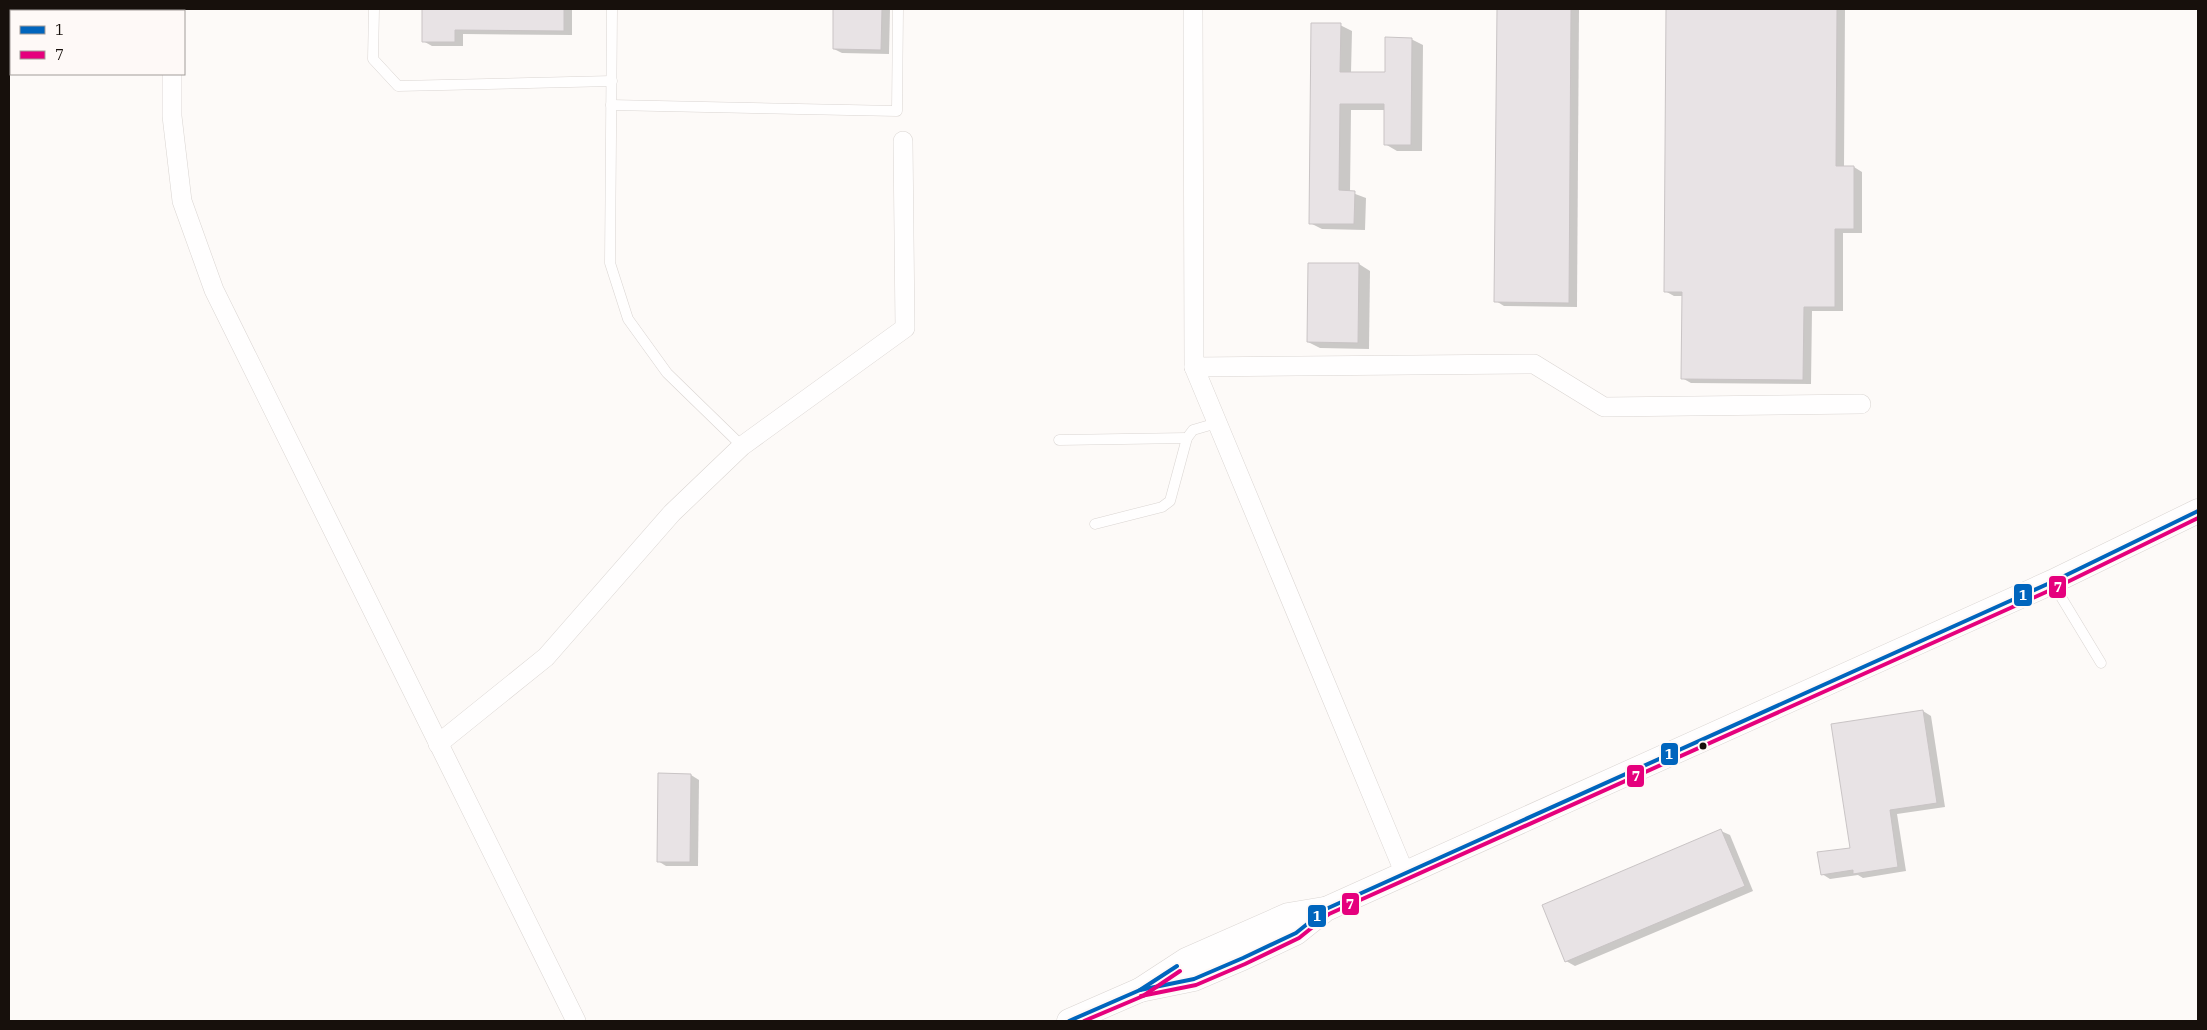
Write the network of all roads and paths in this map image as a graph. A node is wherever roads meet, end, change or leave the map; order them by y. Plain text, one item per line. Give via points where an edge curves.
1 (374, 9) edge
2 (612, 9) edge
3 (898, 9) edge
4 (1193, 9) edge
5 (172, 75) edge
6 (612, 81) junction
7 (611, 105) junction
8 (903, 141) dead end
9 (1194, 367) junction
10 (1861, 404) dead end
11 (1218, 423) junction
12 (1186, 438) junction
13 (1059, 440) dead end
14 (742, 446) junction
15 (2198, 511) edge
16 (1095, 524) dead end
17 (2052, 582) junction
18 (2101, 663) dead end
19 (438, 744) junction
20 (1405, 874) junction
21 (576, 1021) edge
22 (1069, 1021) edge

1 - 6 lane via 373,60 398,86
2 - 6 lane
3 - 7 lane via 897,111
4 - 9 street
5 - 19 street via 172,116 182,201 214,290
6 - 7 lane
7 - 14 lane via 610,263 628,319 668,373
8 - 14 street via 905,328
9 - 10 street via 1534,364 1604,407
9 - 11 street
11 - 12 lane via 1193,430
11 - 20 street
12 - 13 lane
12 - 16 lane via 1170,501 1162,507
14 - 19 street via 672,513 546,657
15 - 17 street
17 - 18 lane
17 - 20 street
19 - 21 street
20 - 22 street via 1326,909 1296,933 1243,958 1194,979 1140,990

